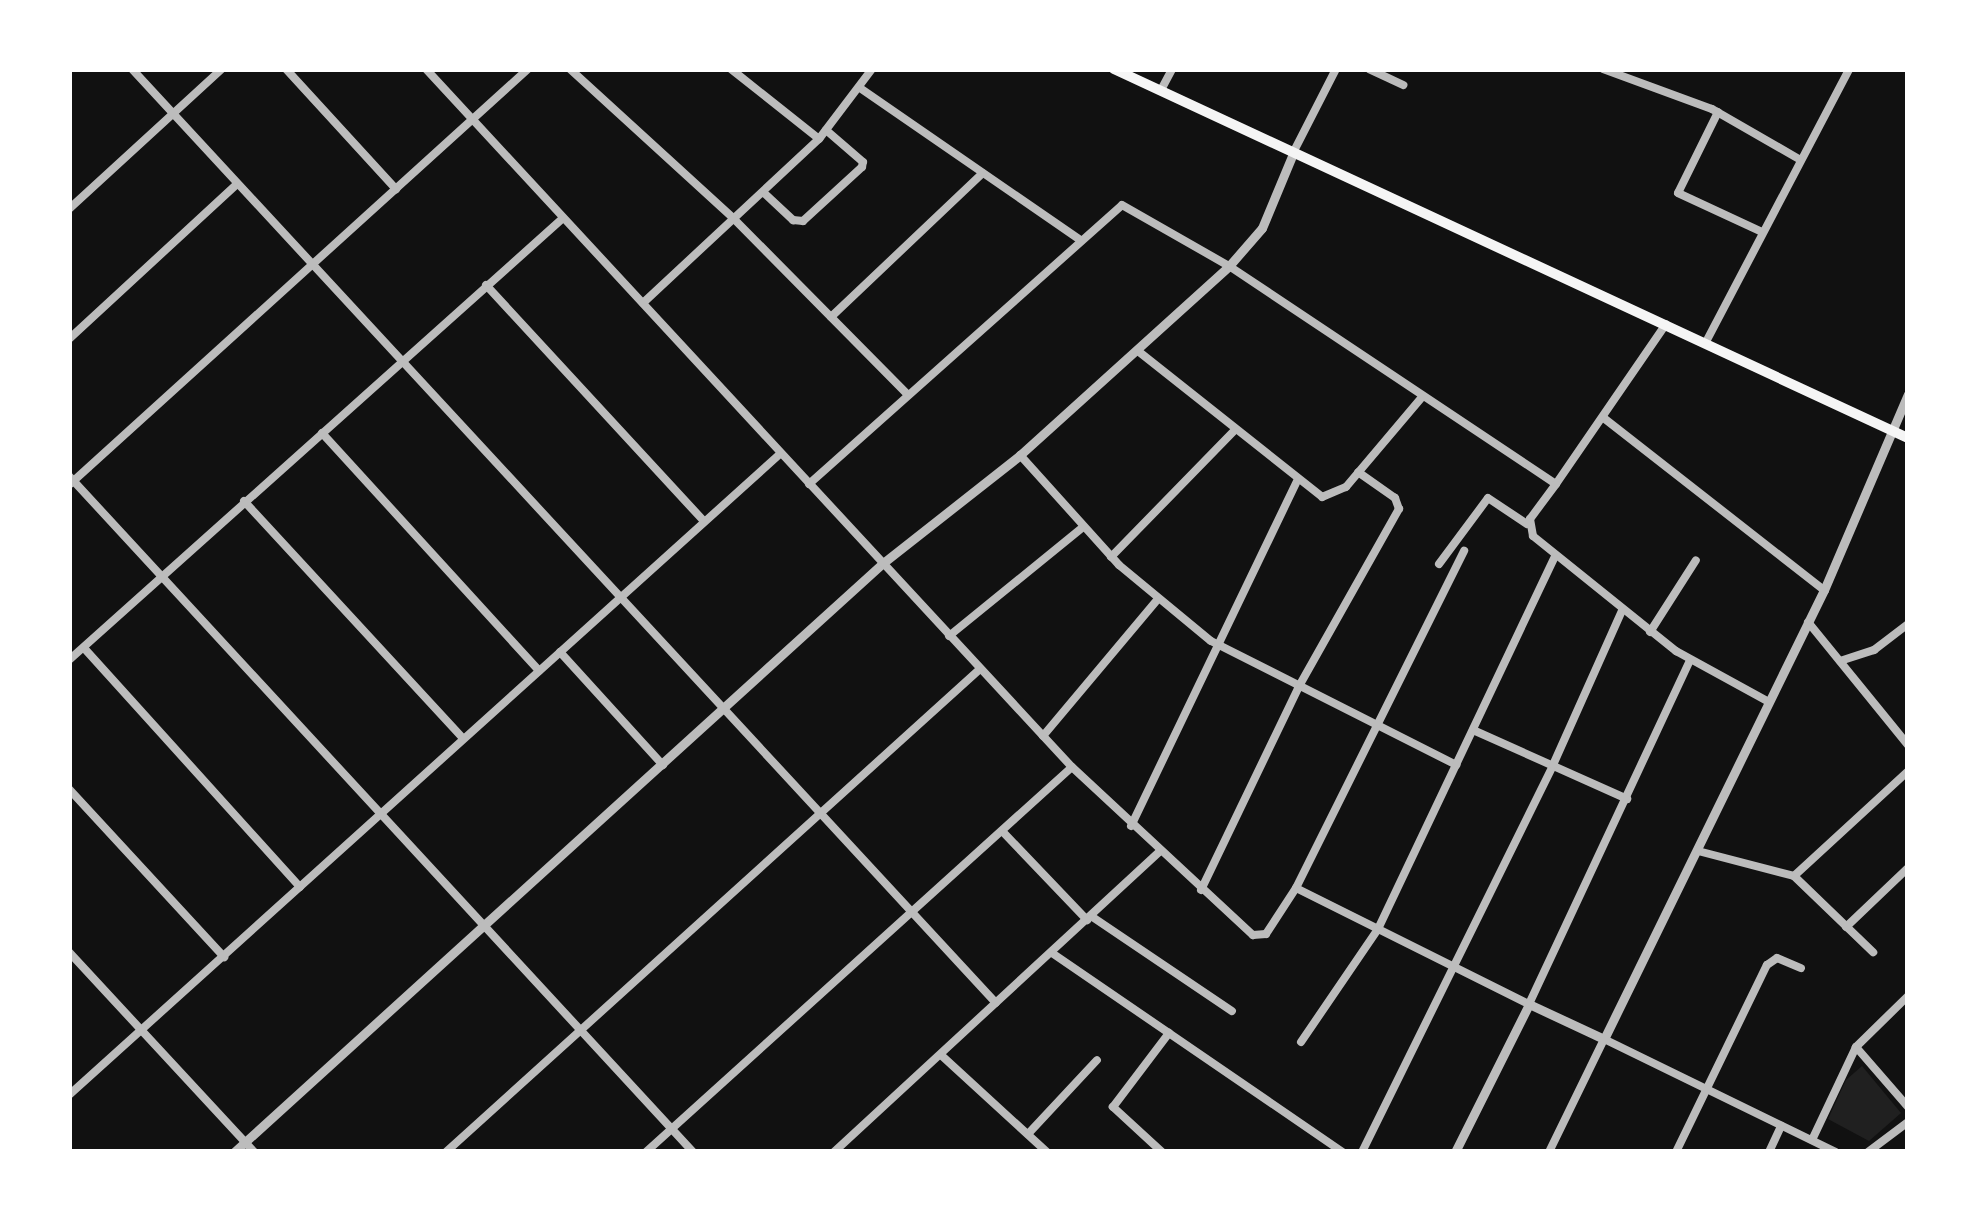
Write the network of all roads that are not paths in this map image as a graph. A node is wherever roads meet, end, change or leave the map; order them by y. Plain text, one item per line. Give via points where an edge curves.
1 (132, 69) edge
2 (222, 69) edge
3 (286, 69) edge
4 (426, 69) edge
5 (570, 69) edge
6 (731, 69) edge
7 (872, 69) edge
8 (1114, 69) edge
9 (1172, 69) edge
10 (1336, 69) edge
11 (1370, 69) edge
12 (1604, 69) edge
13 (1850, 69) edge
14 (524, 70) edge
15 (1404, 86) dead end
16 (860, 88) junction
17 (1161, 90) junction
18 (1718, 112) junction
19 (173, 114) junction
20 (473, 121) junction
21 (826, 130) junction
22 (819, 139) junction
23 (1294, 151) junction
24 (1799, 159) junction
25 (983, 173) junction
26 (237, 184) junction
27 (396, 189) junction
28 (763, 192) junction
29 (69, 209) edge
30 (562, 219) junction
31 (734, 220) junction
32 (1762, 232) junction
33 (1080, 240) junction
34 (312, 263) junction
35 (1229, 266) junction
36 (486, 285) junction
37 (643, 303) junction
38 (831, 317) junction
39 (1667, 322) junction
40 (69, 340) edge
41 (1706, 340) junction
42 (1138, 351) junction
43 (401, 359) junction
44 (1908, 394) edge
45 (908, 395) junction
46 (1423, 396) junction
47 (1605, 419) junction
48 (1235, 430) junction
49 (1891, 430) junction
50 (322, 433) junction
51 (1908, 437) edge
52 (780, 454) junction
53 (1020, 455) junction
54 (1358, 472) junction
55 (70, 481) edge
56 (1297, 481) junction
57 (809, 484) junction
58 (1556, 484) junction
59 (244, 501) junction
60 (704, 521) junction
61 (1527, 524) junction
62 (1083, 527) junction
63 (1464, 551) dead end
64 (1555, 556) junction
65 (1111, 557) junction
66 (1696, 560) dead end
67 (884, 563) junction
68 (1439, 564) dead end
69 (159, 577) junction
70 (1824, 590) junction
71 (621, 598) junction
72 (1157, 600) junction
73 (1622, 611) junction
74 (1808, 622) junction
75 (1908, 624) edge
76 (1650, 632) junction
77 (949, 637) junction
78 (83, 647) junction
79 (1221, 648) junction
80 (560, 652) junction
81 (69, 660) edge
82 (1690, 660) junction
83 (1840, 661) junction
84 (980, 670) junction
85 (538, 671) junction
86 (1298, 688) junction
87 (1769, 702) junction
88 (722, 708) junction
89 (1378, 726) junction
90 (1473, 730) junction
91 (1043, 736) junction
92 (463, 738) junction
93 (1908, 745) edge
94 (663, 764) junction
95 (1456, 765) junction
96 (1553, 765) junction
97 (1072, 767) junction
98 (1908, 771) edge
99 (69, 789) edge
100 (1627, 799) junction
101 (820, 812) junction
102 (378, 815) junction
103 (1131, 826) junction
104 (1003, 832) junction
105 (1698, 851) junction
106 (1159, 852) junction
107 (1908, 868) edge
108 (1794, 877) junction
109 (300, 887) junction
110 (1296, 888) junction
111 (1201, 890) junction
112 (911, 912) junction
113 (1089, 918) junction
114 (482, 927) junction
115 (1846, 927) junction
116 (1378, 929) junction
117 (69, 952) edge
118 (1874, 952) dead end
119 (1052, 953) junction
120 (224, 957) junction
121 (1456, 967) junction
122 (1801, 968) dead end
123 (1908, 996) edge
124 (996, 1003) junction
125 (1529, 1004) junction
126 (1232, 1011) dead end
127 (142, 1029) junction
128 (578, 1034) junction
129 (1169, 1034) junction
130 (1604, 1039) junction
131 (1301, 1042) dead end
132 (1856, 1047) junction
133 (941, 1055) junction
134 (1097, 1060) dead end
135 (1706, 1089) junction
136 (69, 1095) edge
137 (1908, 1107) edge
138 (1908, 1122) edge
139 (1781, 1126) junction
140 (671, 1129) junction
141 (1028, 1134) junction
142 (1812, 1140) junction
143 (244, 1142) junction
144 (234, 1152) edge
145 (254, 1152) edge
146 (446, 1152) edge
147 (646, 1152) edge
148 (693, 1152) edge
149 (834, 1152) edge
150 (1047, 1152) edge
151 (1162, 1152) edge
152 (1343, 1152) edge
153 (1363, 1152) edge
154 (1456, 1152) edge
155 (1549, 1152) edge
156 (1676, 1152) edge
157 (1769, 1152) edge
158 (1836, 1152) edge
159 (1868, 1152) edge

1 - 19 street
2 - 19 street
3 - 27 street
4 - 20 street
5 - 31 street
6 - 22 street
7 - 16 street
8 - 17 main road
9 - 17 street
10 - 23 street
11 - 15 street
12 - 18 street
13 - 24 street
14 - 20 street
16 - 21 street
16 - 25 street
17 - 23 main road
18 - 24 street
18 - 32 street via 1678,193
19 - 26 street
19 - 29 street
20 - 27 street
20 - 30 street
21 - 22 street
21 - 28 street via 862,167 801,222
22 - 28 street
23 - 35 street via 1262,229
23 - 39 main road
24 - 32 street
25 - 33 street
25 - 38 street
26 - 34 street
26 - 40 street
27 - 34 street
28 - 31 street
30 - 36 street
30 - 37 street
31 - 37 street
31 - 38 street
32 - 41 street
33 - 35 street via 1126,205
33 - 45 street
34 - 43 street
34 - 55 street
35 - 42 street
35 - 46 street
36 - 43 street
36 - 60 street
37 - 52 street
38 - 45 street
39 - 41 main road
39 - 47 street
41 - 49 main road
42 - 48 street
42 - 53 street
43 - 50 street
43 - 71 street
44 - 49 street
45 - 57 street
46 - 54 street
46 - 58 street
47 - 58 street
47 - 70 street
48 - 56 street
48 - 65 street
49 - 51 main road
49 - 70 street
50 - 59 street
50 - 85 street
52 - 57 street
52 - 60 street
53 - 62 street
53 - 67 street
54 - 56 street via 1331,497
54 - 86 street via 1399,509
55 - 69 street
56 - 79 street
57 - 67 street
58 - 61 street
59 - 69 street
59 - 92 street
60 - 71 street
61 - 64 street
61 - 68 street via 1488,498
62 - 65 street
62 - 77 street
63 - 89 street
64 - 73 street
64 - 90 street
65 - 72 street
66 - 76 street
67 - 77 street
67 - 88 street
69 - 78 street
69 - 102 street
70 - 74 street
71 - 80 street
71 - 88 street
72 - 79 street
72 - 91 street
73 - 76 street
73 - 96 street
74 - 83 street
74 - 87 street
75 - 83 street via 1874,650
76 - 82 street
77 - 84 street
78 - 81 street
78 - 109 street
79 - 86 street
79 - 103 street
80 - 85 street
80 - 94 street
82 - 87 street
82 - 100 street
83 - 93 street
84 - 91 street
84 - 101 street
85 - 92 street
86 - 89 street
86 - 111 street
87 - 105 street
88 - 94 street
88 - 101 street
89 - 95 street
89 - 110 street
90 - 95 street
90 - 96 street
91 - 97 street
92 - 102 street
94 - 114 street
95 - 116 street
96 - 100 street
96 - 121 street
97 - 103 street
97 - 104 street
98 - 108 street
99 - 120 street
100 - 125 street
101 - 112 street
101 - 128 street
102 - 109 street
102 - 114 street
103 - 106 street
104 - 112 street
104 - 113 street
105 - 108 street
105 - 130 street
106 - 111 street
106 - 113 street
107 - 115 street
108 - 115 street
109 - 120 street
110 - 111 street via 1258,937
110 - 116 street
112 - 124 street
112 - 140 street
113 - 119 street
113 - 126 street
114 - 128 street
114 - 143 street
115 - 118 street
116 - 121 street
116 - 131 street
117 - 127 street
119 - 124 street
119 - 129 street
120 - 127 street
121 - 125 street
121 - 153 street
122 - 135 street via 1777,958 1767,965
123 - 132 street
124 - 133 street
125 - 130 street
125 - 154 street
127 - 136 street
127 - 143 street
128 - 140 street
128 - 146 street
129 - 151 street via 1113,1107
129 - 152 street
130 - 135 street
130 - 155 street
132 - 137 street
132 - 142 street
133 - 141 street
133 - 149 street
134 - 141 street
135 - 139 street
135 - 156 street
138 - 159 street
139 - 142 street
139 - 157 street
140 - 147 street
140 - 148 street
141 - 150 street
142 - 158 street
143 - 144 street
143 - 145 street

